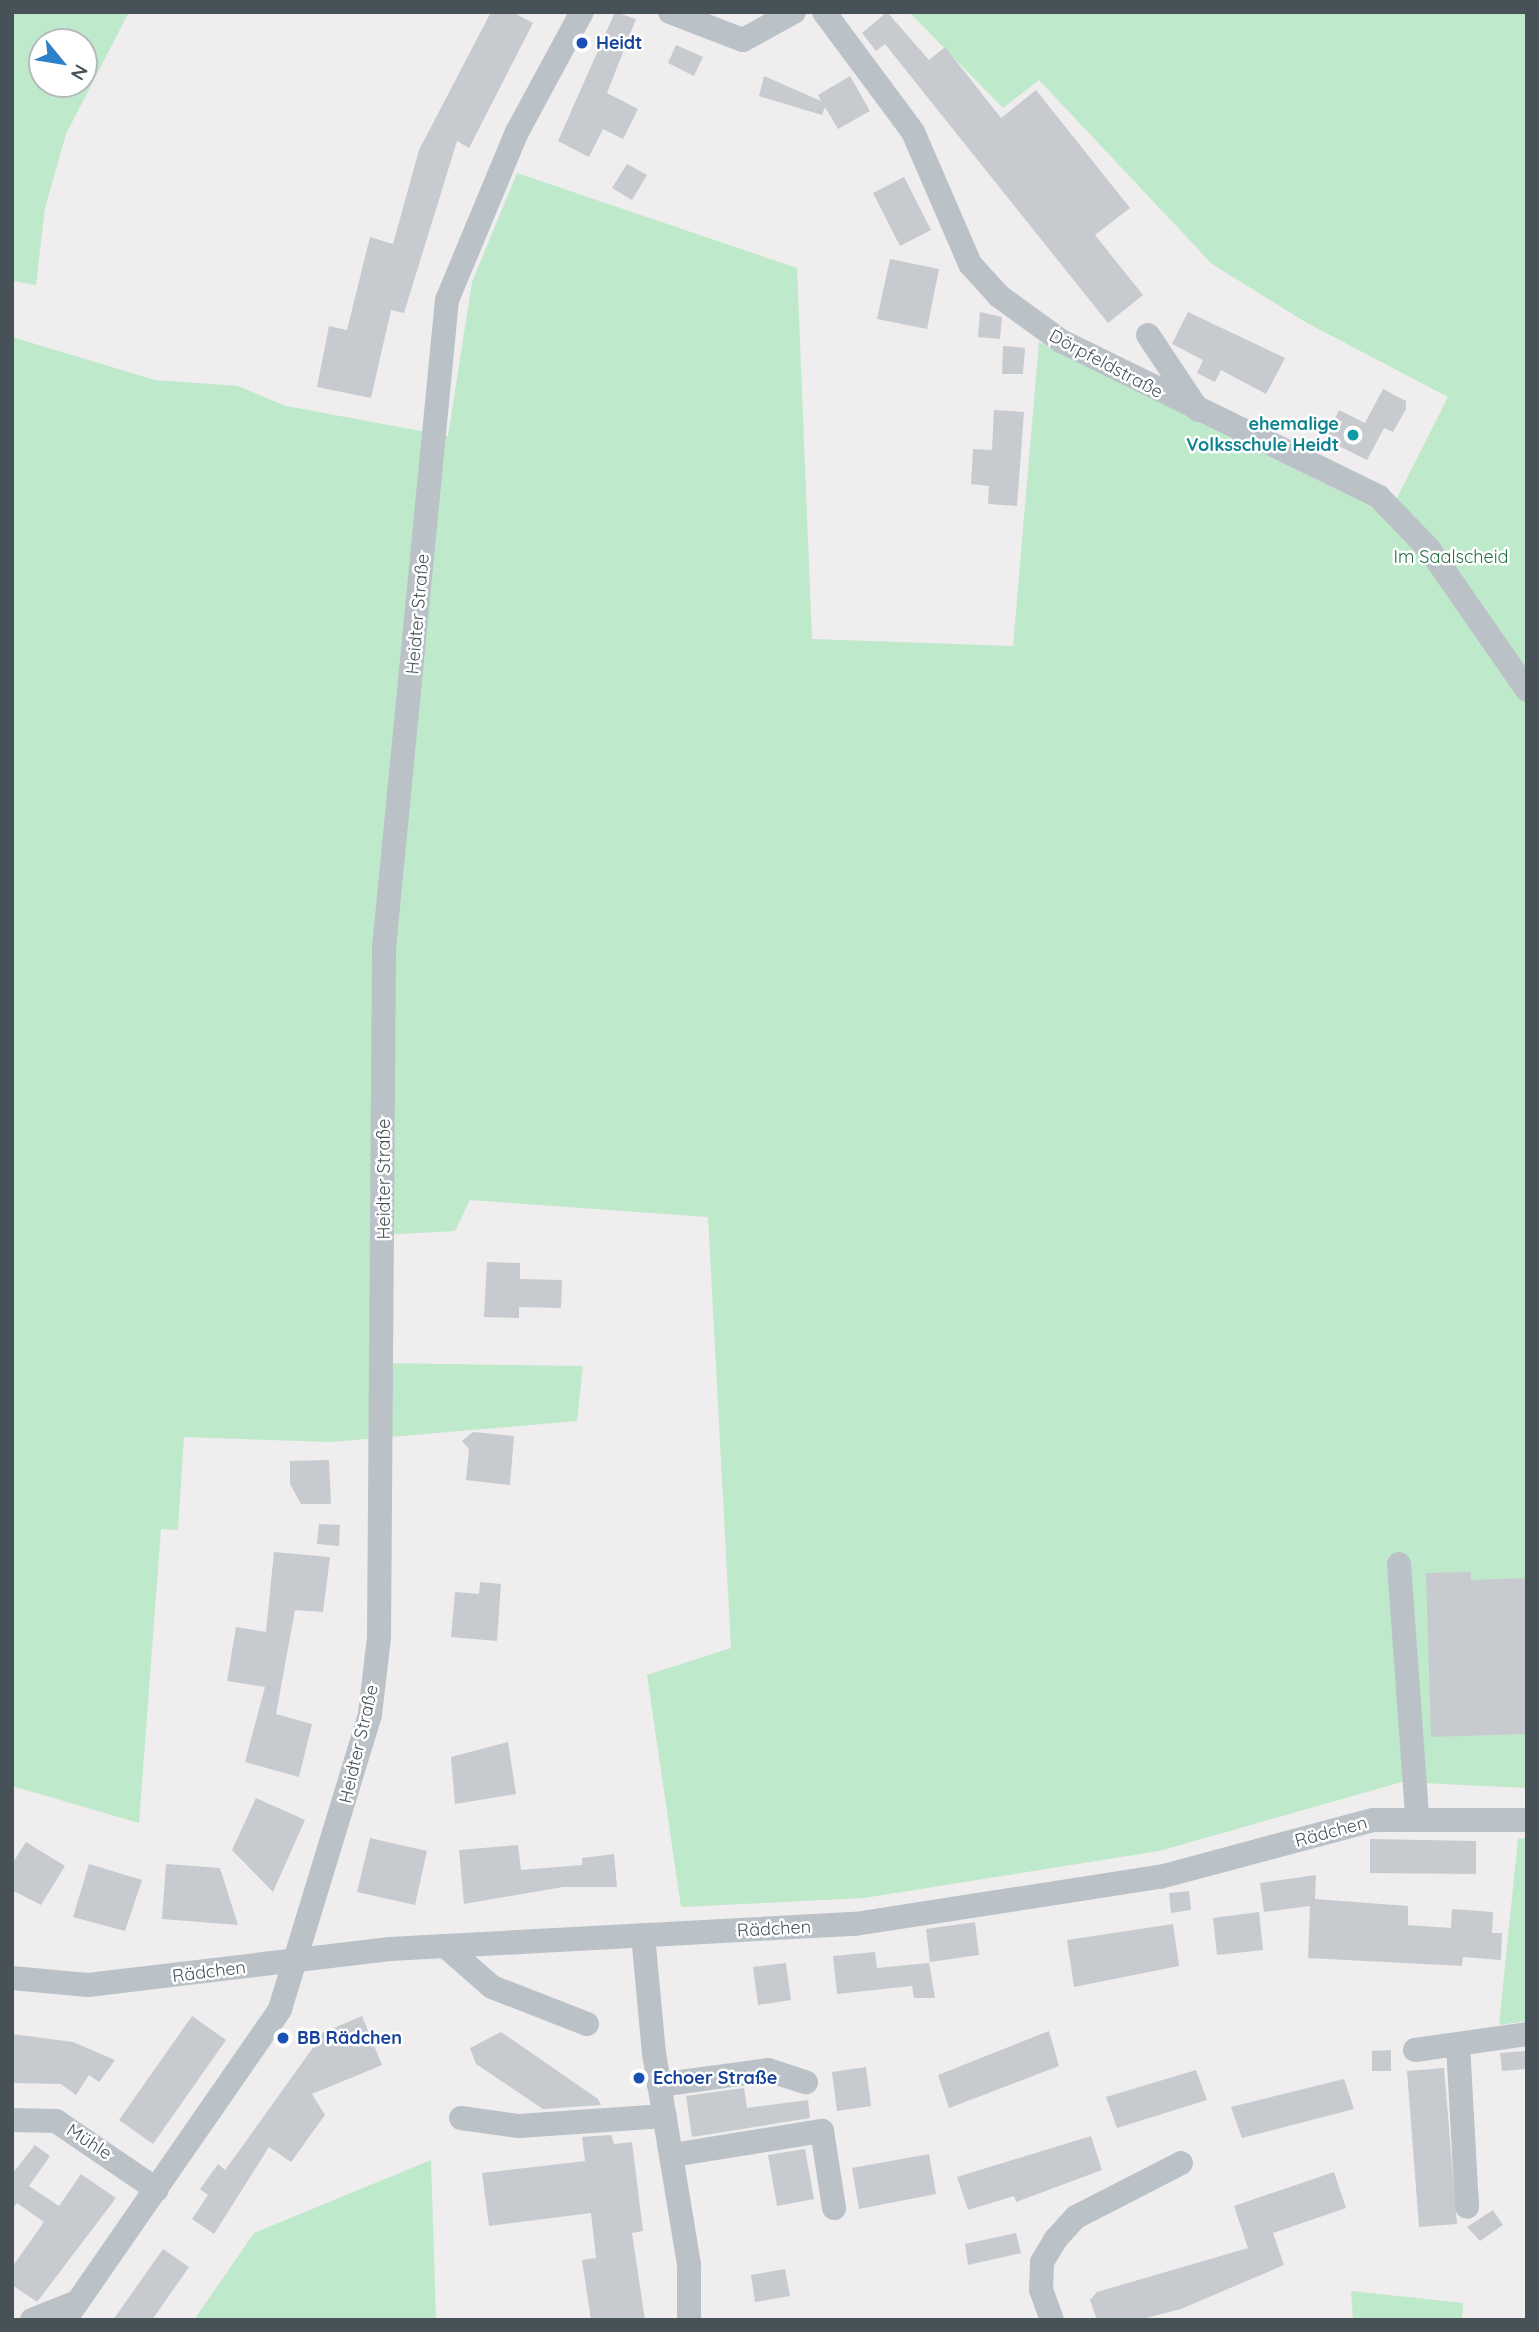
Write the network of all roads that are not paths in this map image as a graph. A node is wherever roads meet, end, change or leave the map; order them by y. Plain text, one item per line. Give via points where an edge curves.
1 (582, 12) edge
2 (670, 12) edge
3 (794, 12) edge
4 (829, 15) edge
5 (1148, 335) dead end
6 (1198, 410) junction
7 (1527, 690) edge
8 (1399, 1564) dead end
9 (1417, 1818) junction
10 (1527, 1820) edge
11 (643, 1935) junction
12 (445, 1946) junction
13 (299, 1961) junction
14 (12, 1978) edge
15 (587, 2024) dead end
16 (1527, 2034) edge
17 (1458, 2045) junction
18 (1415, 2050) dead end
19 (806, 2082) dead end
20 (659, 2085) junction
21 (665, 2116) junction
22 (461, 2118) dead end
23 (12, 2120) edge
24 (673, 2155) junction
25 (1181, 2163) dead end
26 (158, 2190) junction
27 (1467, 2207) dead end
28 (834, 2208) dead end
29 (71, 2311) edge
30 (32, 2320) edge
31 (689, 2320) edge
32 (1052, 2320) edge

1 - 13 street, Heidter Straße via 517,132 447,300 384,948 379,1637 370,1714
2 - 3 street via 743,40
4 - 6 street, Dörpfeldstraße via 913,132 970,264 999,296 1060,341
5 - 6 street
6 - 7 street, Dörpfeldstraße via 1379,497 1429,549
8 - 9 street
9 - 10 street, Rädchen
9 - 11 street, Rädchen via 1373,1820 1160,1877 868,1922
11 - 12 street, Rädchen
11 - 20 street
12 - 13 street, Rädchen
12 - 15 street via 492,1987
13 - 14 street, Rädchen via 89,1985
13 - 26 street, Heidter Straße via 280,2009
16 - 17 street
17 - 18 street
17 - 27 street
19 - 20 street via 768,2070
20 - 21 street
21 - 22 street via 533,2126
21 - 24 street
23 - 26 street, Mühle via 56,2121
24 - 28 street via 822,2131
24 - 31 street
25 - 32 street via 1076,2217 1055,2241 1042,2262 1041,2290
26 - 29 street, Heidter Straße
29 - 30 street, Heidter Straße

